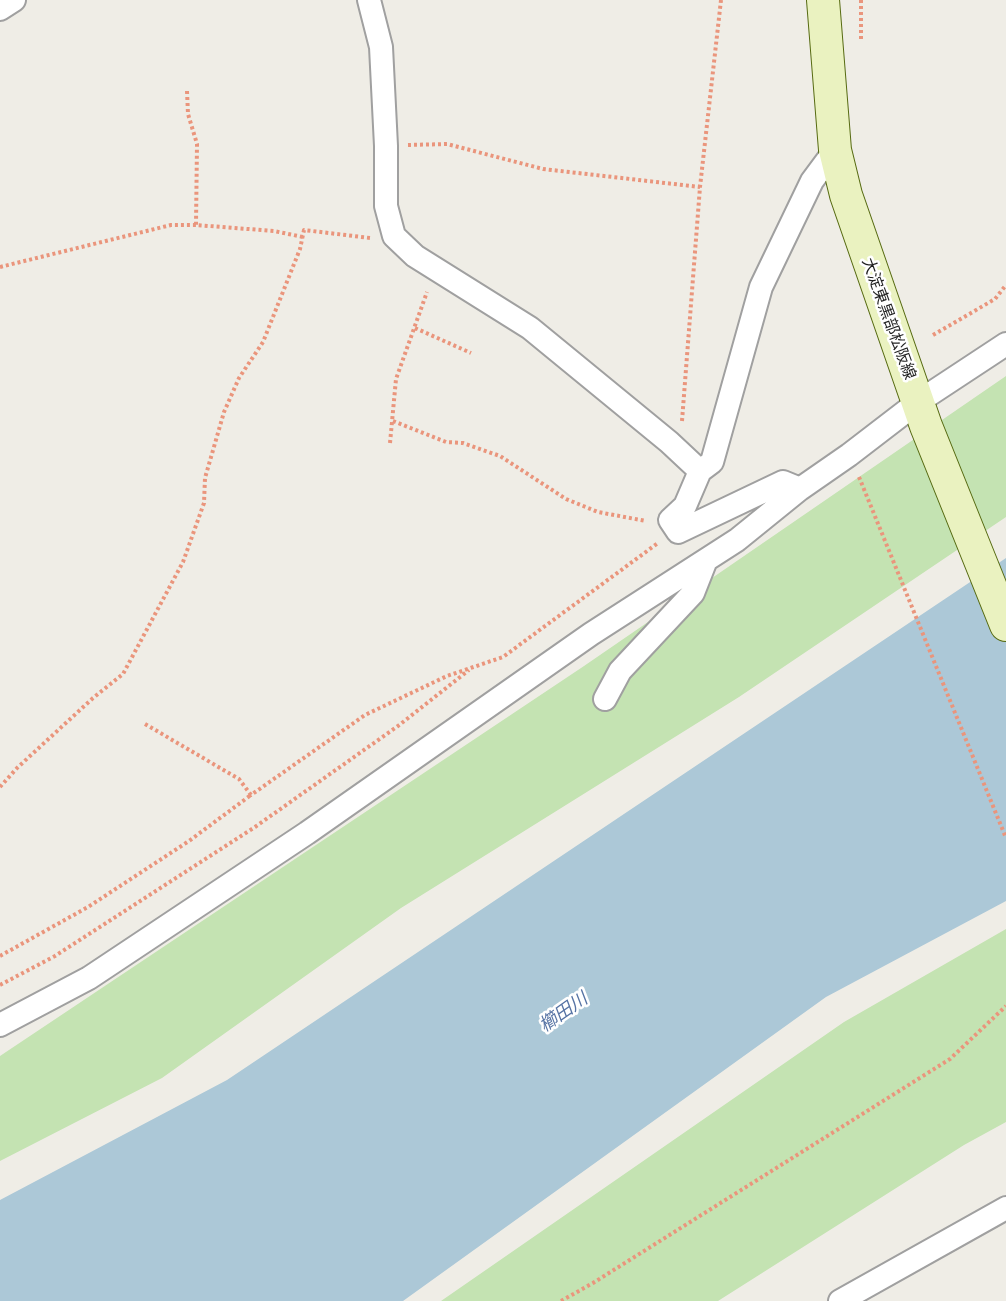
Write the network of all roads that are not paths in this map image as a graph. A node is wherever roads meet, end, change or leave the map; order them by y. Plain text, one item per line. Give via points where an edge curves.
1 (14, 0) edge
2 (369, 0) edge
3 (823, 0) edge
4 (0, 9) edge
5 (835, 150) junction
6 (1006, 344) edge
7 (922, 414) junction
8 (700, 471) junction
9 (800, 489) junction
10 (706, 560) junction
11 (1006, 625) edge
12 (605, 699) dead end
13 (0, 1025) edge
14 (1006, 1208) edge
15 (840, 1301) edge

1 - 4 street
2 - 8 street via 381,47 386,206 394,236 416,256 530,328
3 - 5 main road, 大淀東黒部松阪線
5 - 7 main road, 大淀東黒部松阪線 via 863,249
5 - 8 street via 812,181 761,287 712,462
6 - 7 street
7 - 9 street via 849,455
7 - 11 main road, 大淀東黒部松阪線
8 - 9 street via 685,506 670,520 678,532 783,482
9 - 10 street
10 - 12 street via 693,593 620,671
10 - 13 street via 591,634 307,833 88,978
14 - 15 street

